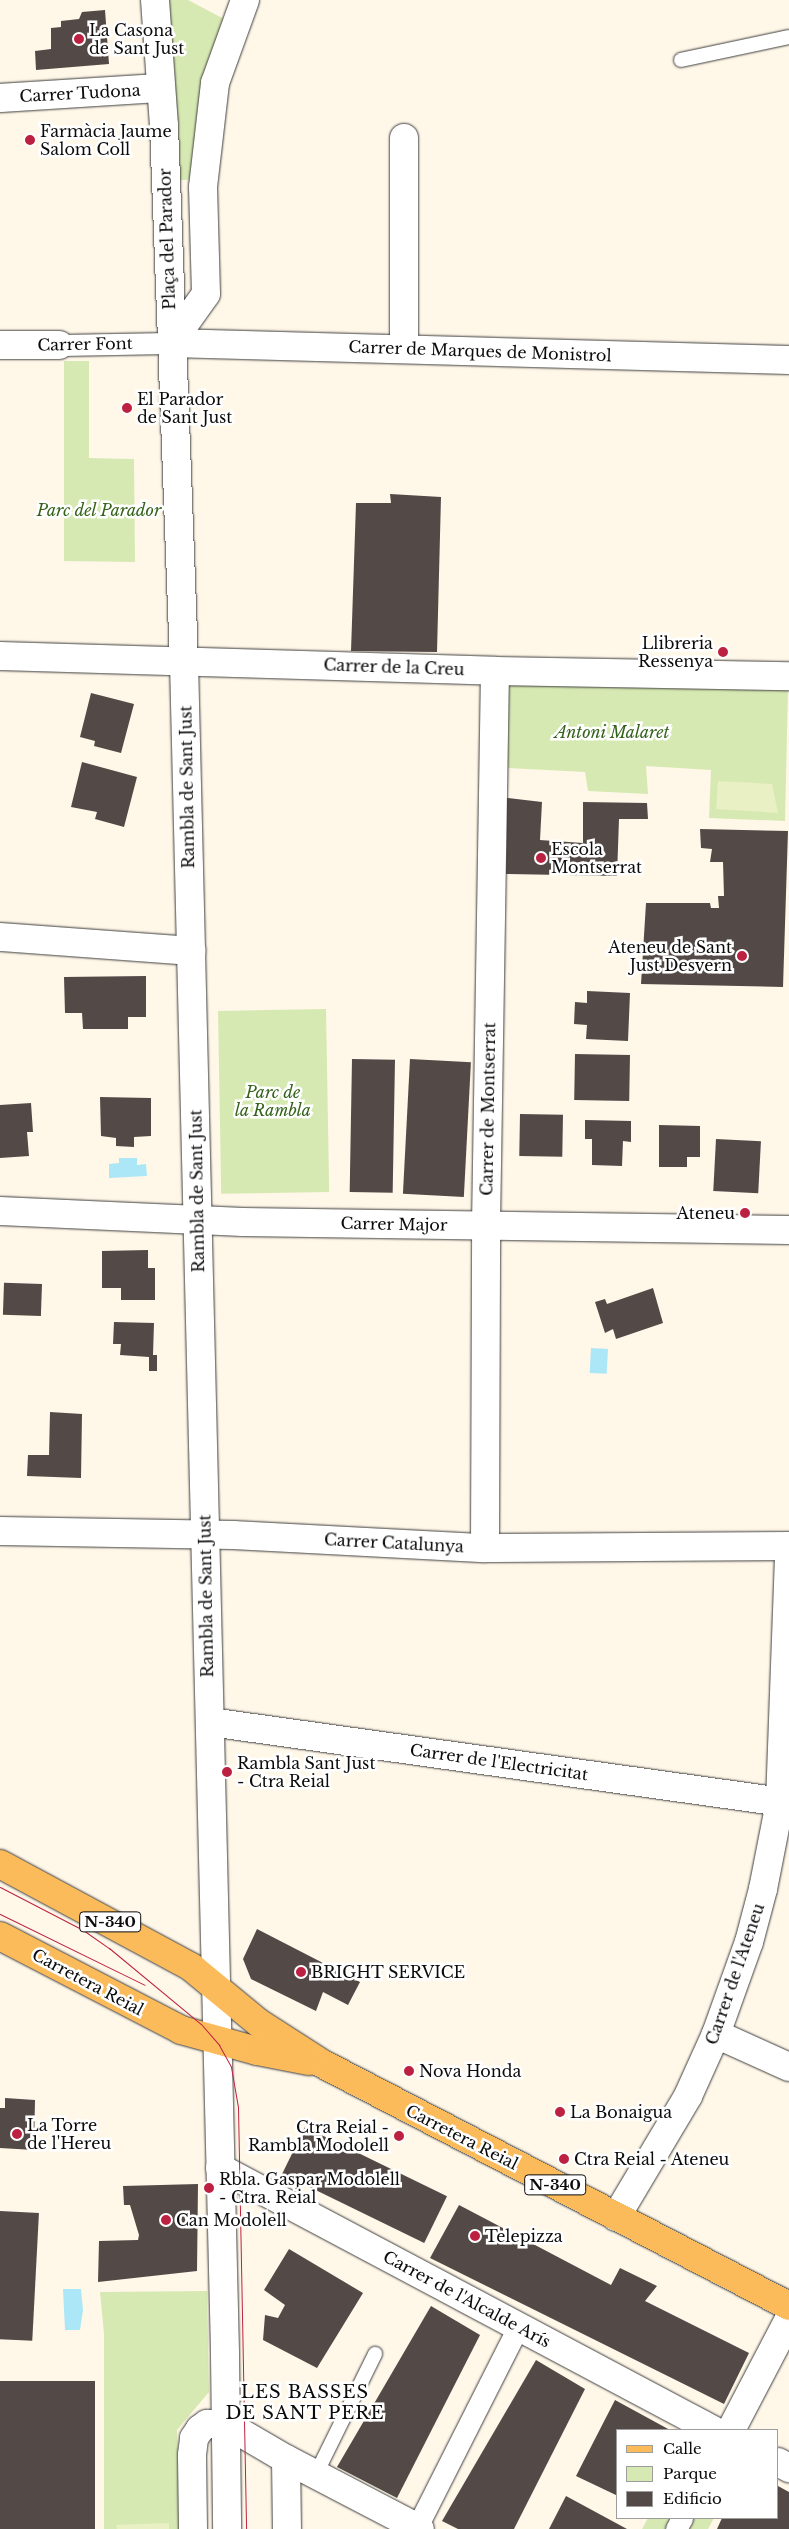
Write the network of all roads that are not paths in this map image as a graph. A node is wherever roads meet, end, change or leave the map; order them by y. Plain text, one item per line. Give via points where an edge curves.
1 (155, 0) edge
2 (245, 0) edge
3 (789, 37) edge
4 (681, 60) dead end
5 (161, 88) junction
6 (0, 98) edge
7 (404, 138) dead end
8 (203, 187) junction
9 (166, 205) junction
10 (171, 343) junction
11 (0, 345) edge
12 (59, 345) joint
13 (404, 348) junction
14 (789, 360) edge
15 (0, 656) edge
16 (184, 662) junction
17 (494, 671) junction
18 (789, 676) edge
19 (0, 937) edge
20 (191, 951) junction
21 (0, 1212) edge
22 (197, 1218) junction
23 (486, 1225) junction
24 (789, 1230) edge
25 (0, 1531) edge
26 (205, 1534) junction
27 (789, 1546) edge
28 (485, 1548) junction
29 (789, 1559) edge
30 (210, 1722) junction
31 (784, 1803) edge
32 (0, 1864) edge
33 (0, 1936) edge
34 (216, 1986) junction
35 (716, 2034) junction
36 (216, 2040) junction
37 (321, 2063) junction
38 (789, 2067) edge
39 (220, 2168) junction
40 (616, 2217) junction
41 (789, 2306) edge
42 (789, 2318) edge
43 (518, 2327) junction
44 (375, 2354) dead end
45 (226, 2424) junction
46 (711, 2429) edge
47 (732, 2429) edge
48 (286, 2459) junction
49 (316, 2474) junction
50 (419, 2528) edge
51 (193, 2529) edge
52 (227, 2529) edge
53 (287, 2529) edge

1 - 5 street, Plaça del Parador
2 - 8 street via 215,83
3 - 4 lane
5 - 6 street, Carrer Tudona
5 - 9 street, Plaça del Parador
7 - 13 street
8 - 9 street
8 - 10 street via 206,294
9 - 10 street, Plaça del Parador
10 - 12 street, Carrer Font
10 - 13 street, Carrer de Marques de Monistrol
10 - 16 street, Rambla de Sant Just
11 - 12 street, Carrer Font
13 - 14 street, Carrer de Marques de Monistrol
15 - 16 street, Carrer de la Creu
16 - 17 street, Carrer de la Creu
16 - 20 street, Rambla de Sant Just
17 - 18 street, Carrer de la Creu
17 - 23 street, Carrer de Montserrat
19 - 20 street
20 - 22 street, Rambla de Sant Just
21 - 22 street, Carrer Major
22 - 23 street, Carrer Major via 242,1222
22 - 26 street, Rambla de Sant Just
23 - 24 street, Carrer Major
23 - 28 street, Carrer de Montserrat
25 - 26 street, Carrer Catalunya
26 - 28 street, Carrer Catalunya
26 - 30 street, Rambla de Sant Just
27 - 28 street, Carrer Catalunya
29 - 31 street, Carrer de l'Ateneu
30 - 31 street, Carrer de l'Electricitat
30 - 34 street, Rambla de Sant Just
31 - 35 street, Carrer de l'Ateneu via 749,1942
32 - 34 main road, Carretera Reial / N-340 via 191,1966
33 - 36 main road, Carretera Reial / N-340 via 181,2030
34 - 36 street, Rambla de Sant Just
34 - 37 main road, Carretera Reial / N-340 via 259,2023
35 - 38 street
35 - 40 street, Carrer de l'Ateneu via 688,2096
36 - 37 main road, Carretera Reial / N-340
36 - 39 street, Rambla de Sant Just
37 - 40 main road, Carretera Reial / N-340
39 - 43 street, Carrer de l'Alcalde Arís
39 - 45 street, Rambla de Sant Just
40 - 41 main road, Carretera Reial / N-340
42 - 47 street
43 - 46 street, Carrer de l'Alcalde Arís
43 - 50 street
44 - 49 lane
45 - 48 street
45 - 51 street via 207,2424 194,2438
45 - 52 street, Rambla de Sant Just
48 - 49 street
48 - 53 street
49 - 50 street

